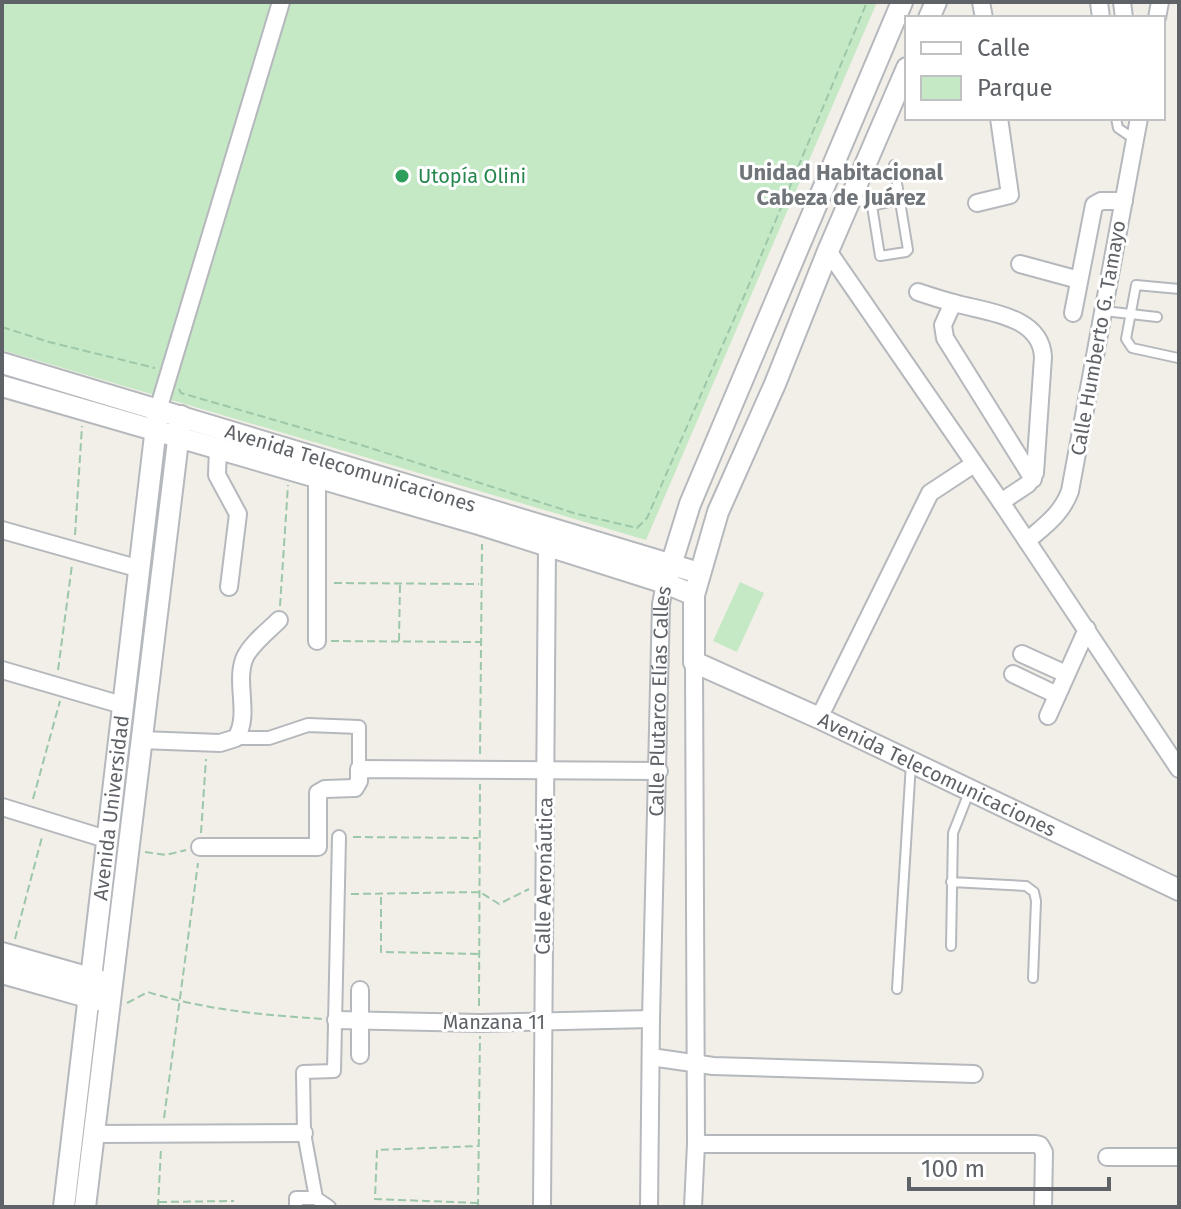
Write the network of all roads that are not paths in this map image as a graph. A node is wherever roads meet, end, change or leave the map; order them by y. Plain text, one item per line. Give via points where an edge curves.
1 (281, 2) edge
2 (902, 2) edge
3 (904, 80) edge
4 (999, 120) edge
5 (1116, 120) edge
6 (1139, 120) edge
7 (1135, 139) junction
8 (894, 165) dead end
9 (852, 197) junction
10 (898, 200) junction
11 (1124, 201) junction
12 (977, 203) dead end
13 (872, 206) junction
14 (828, 251) junction
15 (1020, 264) dead end
16 (1079, 280) junction
17 (1179, 289) edge
18 (918, 292) dead end
19 (953, 303) junction
20 (1104, 311) junction
21 (1073, 313) dead end
22 (1130, 313) junction
23 (1157, 317) dead end
24 (1178, 358) edge
25 (2, 363) edge
26 (2, 386) edge
27 (158, 410) junction
28 (181, 416) junction
29 (157, 431) junction
30 (178, 437) junction
31 (218, 448) junction
32 (974, 464) junction
33 (317, 477) junction
34 (1033, 479) junction
35 (1001, 502) junction
36 (2, 530) edge
37 (1027, 541) junction
38 (547, 545) junction
39 (140, 569) junction
40 (668, 573) junction
41 (699, 573) junction
42 (229, 587) dead end
43 (694, 595) junction
44 (279, 620) road end
45 (1087, 629) junction
46 (317, 641) road end
47 (1022, 654) dead end
48 (694, 662) junction
49 (2, 670) edge
50 (1013, 674) dead end
51 (1066, 674) junction
52 (1057, 695) junction
53 (122, 705) junction
54 (1048, 716) dead end
55 (819, 718) junction
56 (236, 738) junction
57 (141, 740) junction
58 (911, 763) junction
59 (359, 769) junction
60 (545, 769) junction
61 (1179, 769) edge
62 (659, 771) junction
63 (970, 790) junction
64 (2, 807) edge
65 (339, 837) road end
66 (106, 839) junction
67 (200, 847) road end
68 (951, 882) junction
69 (1179, 890) edge
70 (951, 946) dead end
71 (5, 961) edge
72 (1033, 978) dead end
73 (90, 988) junction
74 (897, 989) dead end
75 (360, 990) dead end
76 (111, 994) junction
77 (651, 1019) junction
78 (336, 1020) junction
79 (360, 1020) junction
80 (542, 1022) junction
81 (360, 1055) dead end
82 (651, 1057) junction
83 (695, 1062) junction
84 (974, 1074) dead end
85 (304, 1133) junction
86 (94, 1134) junction
87 (696, 1144) junction
88 (1107, 1157) dead end
89 (1179, 1157) edge
90 (316, 1198) junction
91 (64, 1207) edge
92 (85, 1207) edge
93 (296, 1207) edge
94 (329, 1207) edge
95 (542, 1207) edge
96 (649, 1207) edge
97 (693, 1207) edge
98 (1043, 1207) edge

1 - 27 street
2 - 40 street, Calle Plutarco Elías Calles via 690,504
3 - 9 street, Calle Plutarco Elías Calles
4 - 12 street via 1011,192
5 - 7 lane via 1118,128
6 - 7 street, Calle Humberto G. Tamayo
7 - 11 street, Calle Humberto G. Tamayo
8 - 10 lane
9 - 13 lane
9 - 14 street, Calle Plutarco Elías Calles
10 - 13 lane
10 - 13 lane via 906,252 880,256
11 - 16 street via 1094,205
11 - 20 street, Calle Humberto G. Tamayo
14 - 32 street
14 - 41 street, Calle Plutarco Elías Calles via 718,512
15 - 16 street
16 - 21 street
17 - 22 lane via 1136,285
18 - 19 street
19 - 34 street via 943,325 945,338
19 - 34 street via 1005,314 1041,344
20 - 22 lane
20 - 37 street, Calle Humberto G. Tamayo via 1070,491 1057,515
22 - 23 lane
22 - 24 lane via 1129,346
25 - 27 street, Avenida Telecomunicaciones
26 - 29 street, Avenida Telecomunicaciones
27 - 28 street, Avenida Telecomunicaciones
27 - 29 street, Avenida Universidad
28 - 30 street, Avenida Universidad
28 - 40 street, Avenida Telecomunicaciones
29 - 30 street, Avenida Telecomunicaciones
29 - 39 street, Avenida Universidad
30 - 31 street, Avenida Telecomunicaciones
30 - 57 street, Avenida Universidad
31 - 33 street, Avenida Telecomunicaciones
31 - 42 street via 217,475 238,514
32 - 35 street
32 - 55 street via 930,493
33 - 38 street, Avenida Telecomunicaciones
33 - 46 street
34 - 35 street
35 - 37 street
36 - 39 street
37 - 45 street
38 - 40 street, Avenida Telecomunicaciones
38 - 60 street, Calle Aeronáutica
39 - 53 street, Avenida Universidad
40 - 41 street, Avenida Telecomunicaciones
40 - 43 street, Avenida Telecomunicaciones
40 - 62 street, Calle Plutarco Elías Calles via 661,604
41 - 43 street, Calle Plutarco Elías Calles
43 - 48 street, Calle Plutarco Elías Calles
44 - 56 street via 246,655 242,722
45 - 51 street
45 - 61 street
47 - 51 street
48 - 55 street, Avenida Telecomunicaciones
48 - 83 street, Calle Plutarco Elías Calles
49 - 53 street
50 - 52 street
51 - 52 street
52 - 54 street
53 - 66 street, Avenida Universidad
55 - 58 street, Avenida Telecomunicaciones
56 - 57 street
56 - 59 street via 269,738 308,725 359,727
57 - 76 street, Avenida Universidad
58 - 63 street, Avenida Telecomunicaciones
58 - 74 lane
59 - 60 street
59 - 67 street via 355,788 318,793 318,847
60 - 62 street
60 - 80 street, Calle Aeronáutica
62 - 77 street, Calle Plutarco Elías Calles
63 - 68 lane via 953,833
63 - 69 street, Avenida Telecomunicaciones
64 - 66 street
65 - 78 street
66 - 73 street, Avenida Universidad
68 - 70 lane
68 - 72 lane via 1026,886 1034,892
71 - 73 street
73 - 76 street
73 - 91 street, Avenida Universidad
75 - 79 street
76 - 86 street, Avenida Universidad
77 - 80 street, Manzana 11
77 - 82 street, Calle Plutarco Elías Calles
78 - 79 street, Manzana 11
78 - 85 street via 334,1071 303,1072
79 - 80 street, Manzana 11
79 - 81 street
80 - 95 street, Calle Aeronáutica
82 - 83 street
82 - 96 street, Calle Plutarco Elías Calles
83 - 84 street
83 - 87 street, Calle Plutarco Elías Calles
85 - 86 street
85 - 90 street
86 - 92 street, Avenida Universidad
87 - 97 street, Calle Plutarco Elías Calles
87 - 98 street via 1036,1144 1044,1152
88 - 89 street
90 - 93 street via 296,1198
90 - 94 street

